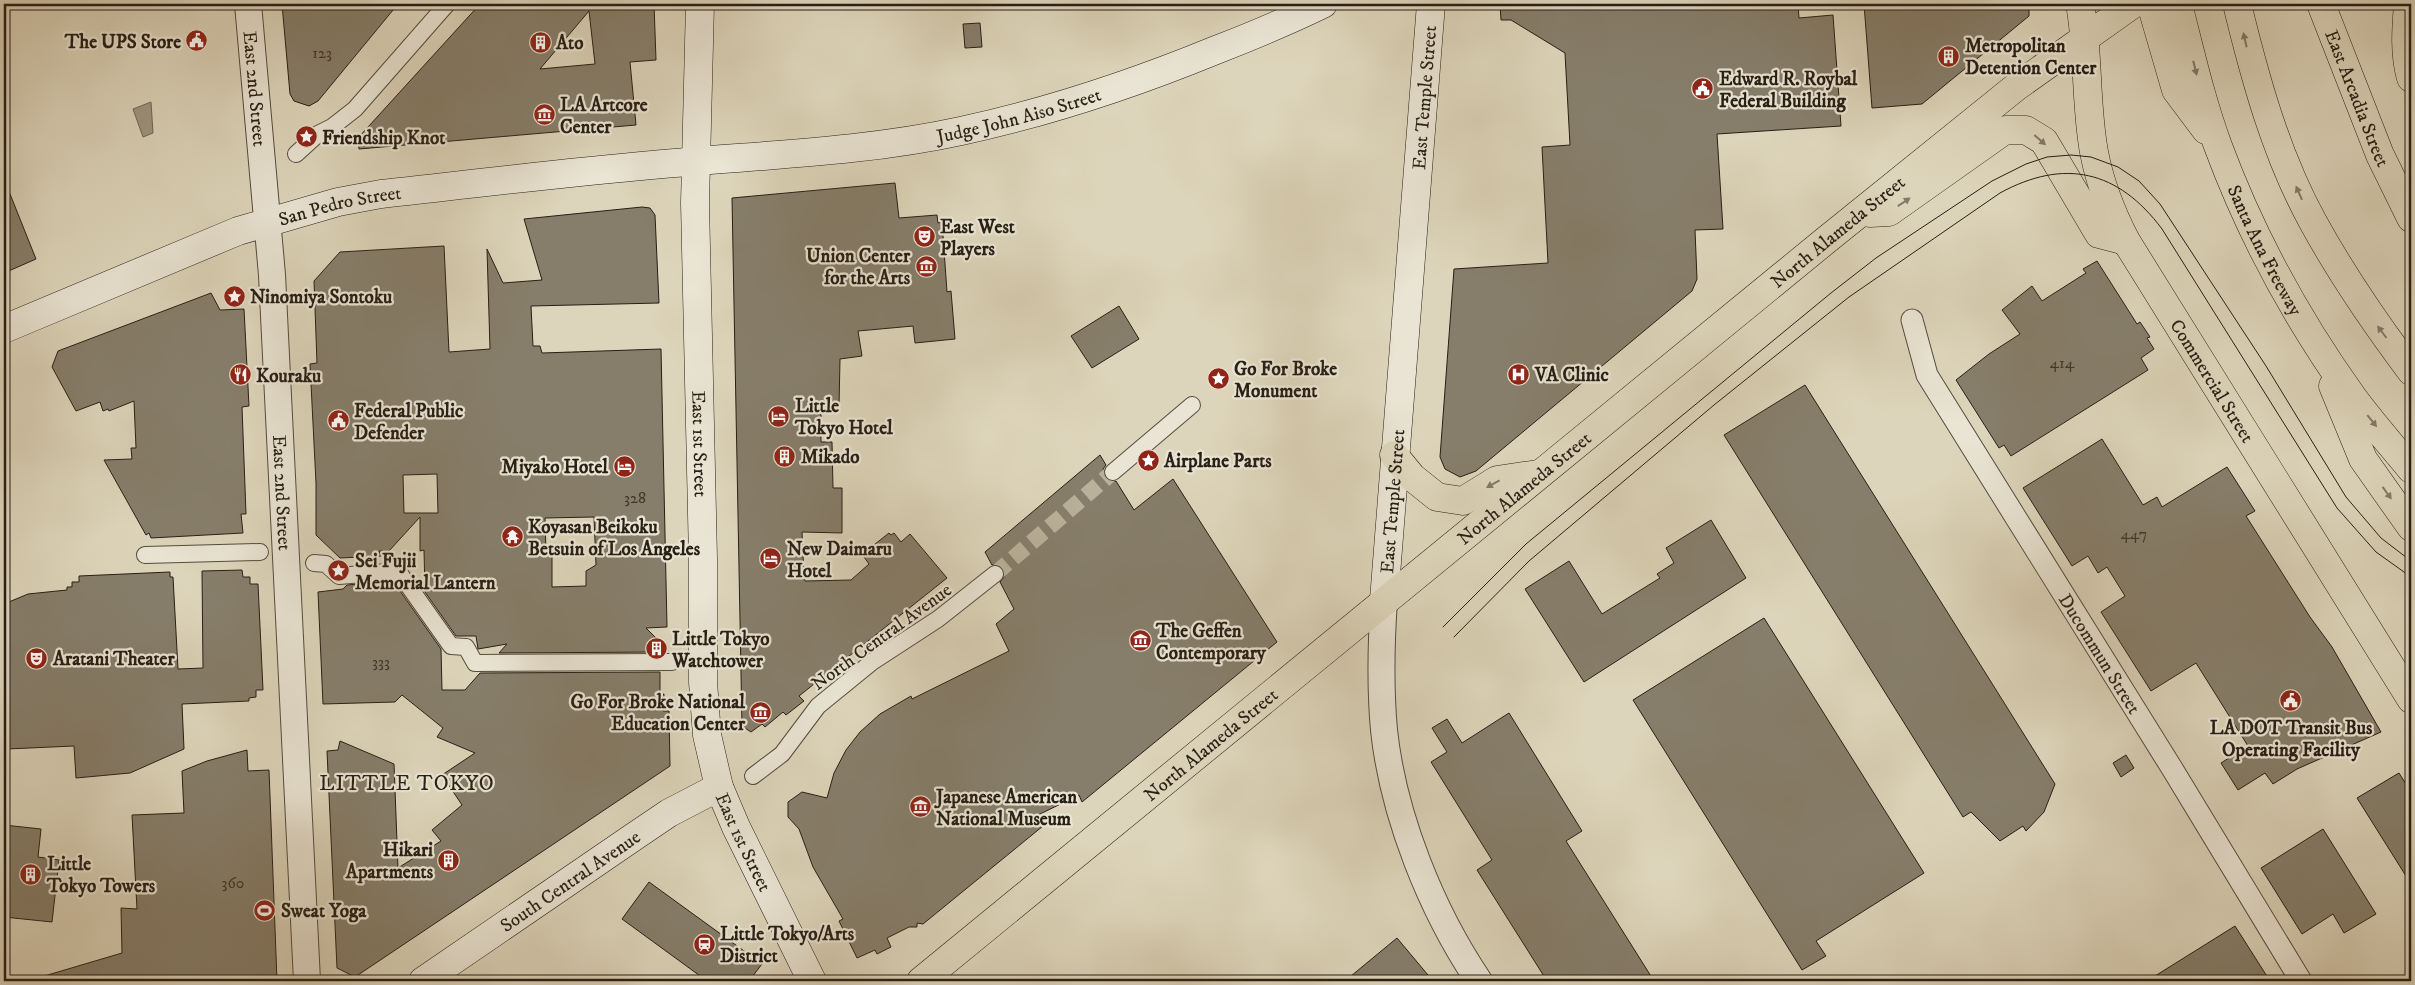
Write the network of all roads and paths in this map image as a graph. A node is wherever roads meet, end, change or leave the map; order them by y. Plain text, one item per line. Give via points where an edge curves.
1 (248, 4) edge
2 (448, 4) edge
3 (700, 4) edge
4 (1323, 4) edge
5 (1431, 4) edge
6 (2080, 4) edge
7 (2138, 4) edge
8 (2178, 4) edge
9 (2237, 4) edge
10 (2321, 4) edge
11 (2408, 4) edge
12 (2086, 36) junction
13 (2411, 78) edge
14 (2218, 145) junction
15 (296, 154) dead end
16 (697, 162) junction
17 (1858, 214) junction
18 (2411, 218) edge
19 (268, 223) junction
20 (2126, 241) junction
21 (1912, 320) dead end
22 (4, 329) edge
23 (2313, 338) junction
24 (2411, 371) edge
25 (1192, 405) dead end
26 (1394, 455) junction
27 (2411, 469) edge
28 (1113, 472) tunnel mouth
29 (1540, 474) junction
30 (2411, 527) edge
31 (260, 552) dead end
32 (145, 554) dead end
33 (314, 563) dead end
34 (995, 574) tunnel mouth
35 (1384, 600) junction
36 (672, 662) dead end
37 (2411, 699) edge
38 (753, 776) dead end
39 (719, 787) junction
40 (307, 981) edge
41 (423, 981) edge
42 (812, 981) edge
43 (921, 981) edge
44 (1479, 981) edge
45 (2301, 981) edge

1 - 19 street, East 2nd Street
2 - 15 street via 355,109 318,134
3 - 16 main road, East 1st Street
4 - 16 main road, Judge John Aiso Street via 1162,72 1063,106 1016,118 892,143
5 - 26 main road, East Temple Street
6 - 12 main road, Commercial Street
7 - 12 main road, North Alameda Street
7 - 14 main road via 2176,90
8 -> 14 main road, Santa Ana Freeway via 2200,91
24 -> 9 main road via 2367,312 2312,221 2281,151 2252,66
10 - 18 main road, East Arcadia Street via 2380,155
11 - 13 main road via 2407,64
12 - 17 main road, North Alameda Street via 2016,87
12 - 20 main road, Commercial Street via 2094,150 2106,199
14 - 23 main road, Santa Ana Freeway via 2279,281
16 - 19 main road, San Pedro Street via 381,194 338,202
16 - 39 main road, East 1st Street via 703,682 707,736
17 -> 20 main road via 1889,212 2005,130 2026,130 2044,141 2099,234
17 - 29 main road, North Alameda Street
19 - 22 main road, San Pedro Street via 238,231
19 - 40 street, East 2nd Street
20 - 37 main road, Commercial Street
21 - 45 street, Ducommun Street via 1927,375
23 -> 27 main road, Santa Ana Freeway via 2354,399
23 -> 30 main road via 2363,459
25 - 28 street
29 -> 26 main road via 1497,480 1463,500 1454,500 1437,497 1426,490
26 - 35 main road, East Temple Street
29 - 35 main road, North Alameda Street
31 - 32 street
33 - 36 street via 326,564 339,576 398,571 451,646 466,647 475,662
34 - 38 street, North Central Avenue via 938,619 872,662 818,706 782,754
35 - 43 main road, North Alameda Street
35 - 44 street, East Temple Street via 1380,663 1384,730 1399,806 1433,896
39 - 41 main road, South Central Avenue via 635,836
39 - 42 main road, East 1st Street

